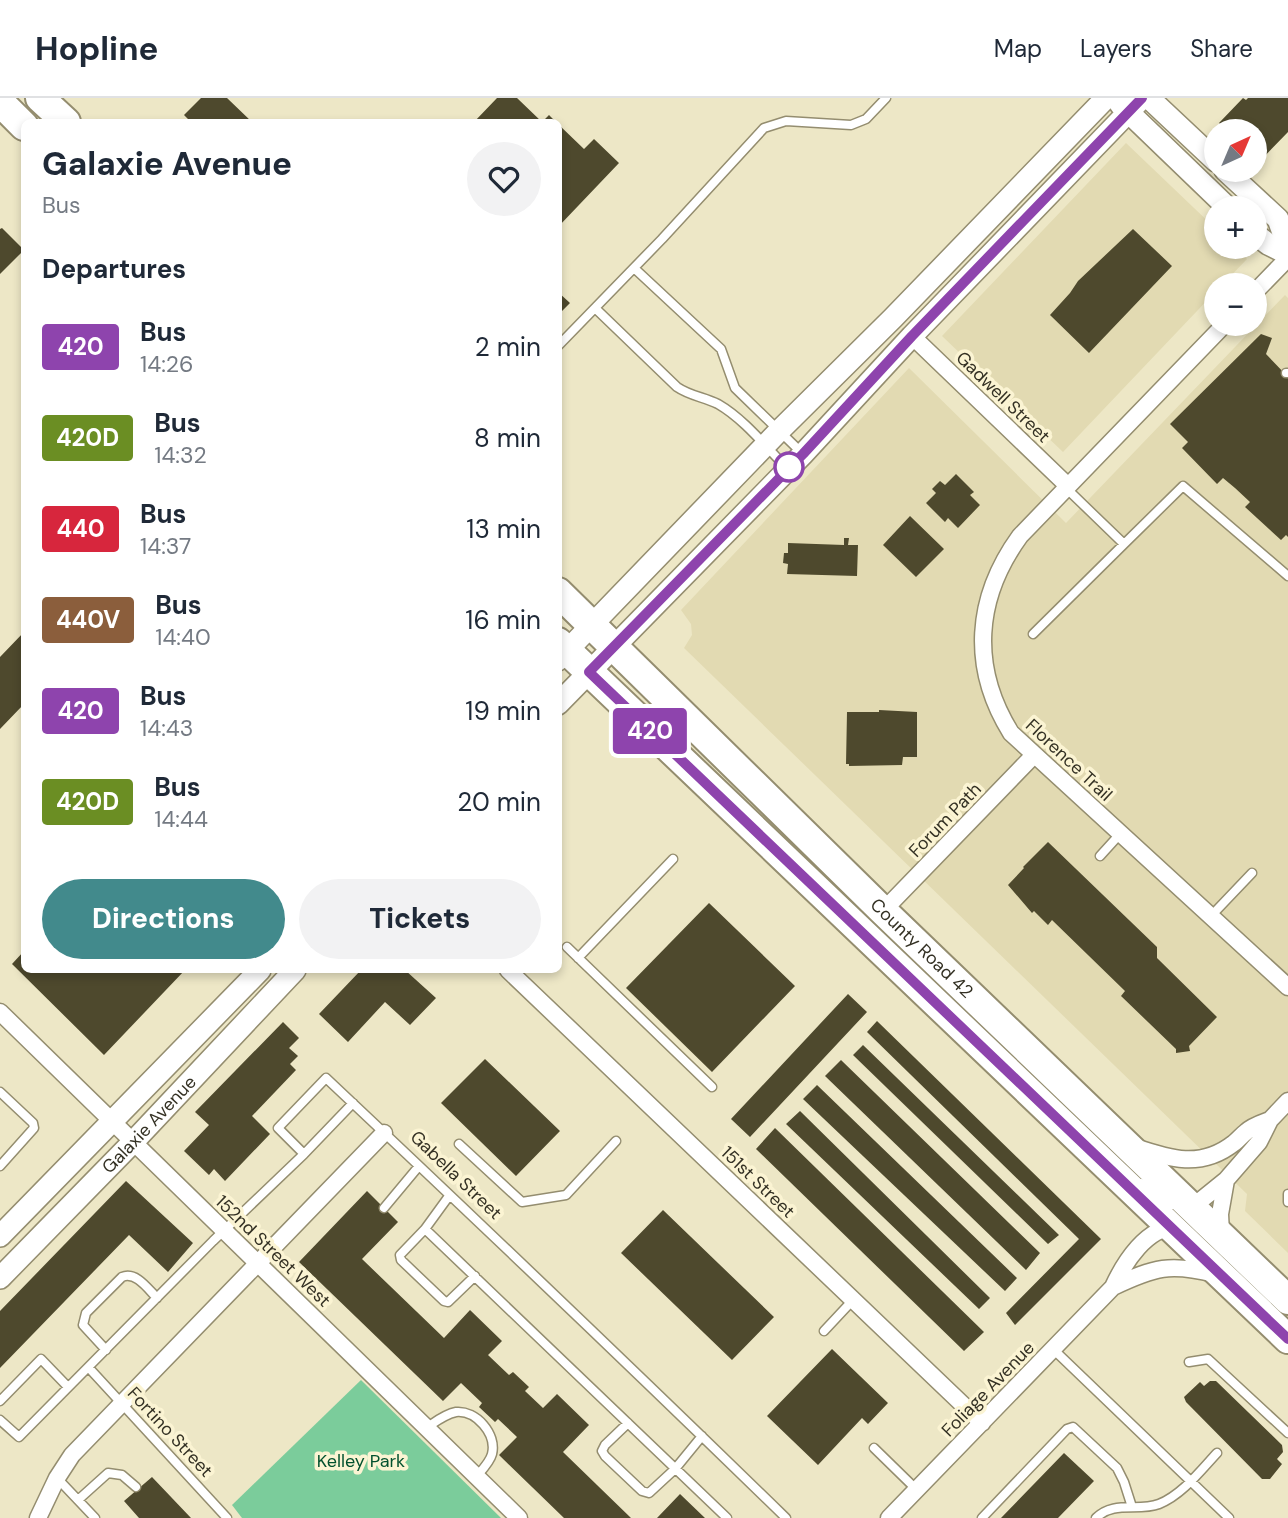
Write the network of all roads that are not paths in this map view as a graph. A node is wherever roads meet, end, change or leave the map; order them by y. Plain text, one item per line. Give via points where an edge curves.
1 (40, 98) edge
2 (886, 98) edge
3 (1106, 98) edge
4 (1149, 98) edge
5 (0, 102) edge
6 (1128, 103) edge
7 (63, 119) edge
8 (21, 123) edge
9 (1204, 150) edge
10 (1238, 182) edge
11 (1217, 196) edge
12 (1267, 243) edge
13 (1288, 247) edge
14 (1288, 256) edge
15 (634, 268) junction
16 (1267, 279) edge
17 (595, 308) junction
18 (912, 336) junction
19 (1213, 336) edge
20 (562, 342) edge
21 (772, 438) junction
22 (795, 461) junction
23 (1067, 487) junction
24 (1124, 544) junction
25 (1288, 576) edge
26 (562, 596) edge
27 (591, 624) junction
28 (1033, 634) dead end
29 (615, 647) junction
30 (562, 650) edge
31 (562, 652) edge
32 (589, 672) junction
33 (562, 700) edge
34 (1034, 755) junction
35 (1120, 834) junction
36 (1100, 856) dead end
37 (673, 859) dead end
38 (1252, 873) dead end
39 (883, 911) junction
40 (1211, 916) junction
41 (567, 947) dead end
42 (578, 958) junction
43 (257, 973) edge
44 (292, 973) edge
45 (511, 973) edge
46 (1288, 987) edge
47 (2, 1019) edge
48 (712, 1087) dead end
49 (0, 1092) edge
50 (1288, 1101) edge
51 (353, 1103) junction
52 (1270, 1120) junction
53 (113, 1121) junction
54 (384, 1133) junction
55 (134, 1141) junction
56 (616, 1141) dead end
57 (459, 1144) dead end
58 (1127, 1144) junction
59 (304, 1154) junction
60 (0, 1166) edge
61 (419, 1166) junction
62 (1113, 1170) junction
63 (1226, 1180) junction
64 (1288, 1194) edge
65 (449, 1196) junction
66 (1288, 1202) edge
67 (1188, 1203) junction
68 (384, 1208) dead end
69 (1159, 1224) junction
70 (425, 1229) junction
71 (224, 1231) junction
72 (0, 1236) edge
73 (1225, 1239) junction
74 (256, 1263) junction
75 (1221, 1275) junction
76 (475, 1276) junction
77 (0, 1278) edge
78 (1114, 1287) junction
79 (157, 1298) junction
80 (853, 1300) junction
81 (1288, 1300) edge
82 (824, 1331) dead end
83 (1288, 1339) edge
84 (1054, 1349) junction
85 (106, 1350) junction
86 (1189, 1362) dead end
87 (89, 1368) junction
88 (68, 1387) junction
89 (0, 1401) edge
90 (121, 1402) junction
91 (0, 1420) edge
92 (628, 1423) junction
93 (982, 1423) junction
94 (426, 1428) junction
95 (1288, 1433) edge
96 (702, 1436) junction
97 (874, 1448) dead end
98 (1217, 1452) dead end
99 (675, 1468) junction
100 (476, 1477) junction
101 (57, 1478) junction
102 (1190, 1480) junction
103 (136, 1487) dead end
104 (917, 1490) junction
105 (78, 1500) junction
106 (1132, 1507) junction
107 (38, 1518) edge
108 (95, 1518) edge
109 (227, 1518) edge
110 (519, 1518) edge
111 (727, 1518) edge
112 (786, 1518) edge
113 (889, 1518) edge
114 (982, 1518) edge
115 (1096, 1518) edge
116 (1229, 1518) edge

1 - 7 highway
2 - 15 lane via 866,119 851,125 786,121 764,128
3 - 21 street
4 - 9 street
5 - 8 highway
6 - 11 street
6 - 18 street
10 - 13 street via 1278,219
12 - 14 street
14 - 16 street
15 - 17 lane
15 - 21 lane via 721,349 735,388
17 - 20 lane
17 - 21 lane via 685,393 710,400
18 - 22 street
18 - 23 street, Gadwell Street
19 - 23 street, Florence Trail
21 - 22 lane
21 - 22 lane
21 - 27 street
22 - 29 street
23 - 24 lane
23 - 34 street, Florence Trail via 1011,549 986,605 983,658 995,705 1011,733
24 - 25 lane via 1183,486
24 - 28 lane
26 - 27 highway, County Road 42
27 - 29 highway, County Road 42
27 - 30 street
29 - 32 street
29 - 39 highway, County Road 42
31 - 32 highway, County Road 42
32 - 33 street
32 - 62 highway, County Road 42
34 - 35 street, Florence Trail
34 - 39 street, Forum Path
35 - 36 lane
35 - 40 street, Florence Trail
37 - 42 lane
38 - 40 lane
39 - 58 highway, County Road 42
40 - 46 street, Florence Trail
41 - 42 lane
42 - 48 lane
43 - 53 street, Galaxie Avenue
44 - 55 street, Galaxie Avenue
45 - 80 street, 151st Street
47 - 53 street, 152nd Street West
49 - 60 lane via 33,1123 33,1132
50 - 52 street
51 - 54 lane
51 - 59 lane
51 - 59 lane via 326,1078 278,1129
52 - 58 street via 1220,1152 1188,1160
52 - 63 street via 1259,1142
53 - 55 street, 152nd Street West
53 - 72 street, Galaxie Avenue
54 - 61 lane, Gabella Street
54 - 74 street, Gabella Street
55 - 71 street, 152nd Street West
55 - 77 street, Galaxie Avenue
56 - 57 lane via 566,1195 522,1202
58 - 67 highway, County Road 42
59 - 71 lane
61 - 65 lane, Gabella Street
61 - 68 lane
62 - 67 street via 1156,1195
62 - 69 highway, County Road 42
63 - 67 street via 1209,1196
63 - 73 street via 1220,1214
64 - 66 lane
65 - 70 lane
65 - 96 lane, Gabella Street
67 - 73 highway, County Road 42
69 - 73 street
69 - 75 highway, County Road 42
69 - 78 street, Foliage Avenue via 1122,1269
70 - 76 lane
70 - 76 lane via 400,1255 401,1260 443,1301 453,1299
71 - 74 street, 152nd Street West
71 - 79 lane
73 - 81 highway, County Road 42
74 - 90 street, Gabella Street
74 - 94 street, 152nd Street West
75 - 78 street, Foliage Avenue via 1167,1267
75 - 83 highway, County Road 42
76 - 92 lane
78 - 84 street, Foliage Avenue
79 - 85 lane
79 - 85 lane via 129,1274 86,1313 83,1325
80 - 82 lane
80 - 93 street, 151st Street
84 - 93 street, Foliage Avenue
84 - 102 lane
85 - 87 lane
86 - 95 lane via 1208,1359
87 - 88 lane
87 - 90 lane, Fortino Street
88 - 89 lane via 41,1359
88 - 91 lane via 19,1437
90 - 101 street, Gabella Street
90 - 109 lane, Fortino Street
92 - 99 lane
92 - 99 lane via 602,1451 642,1492 649,1493
93 - 104 street, Foliage Avenue
94 - 100 street, 152nd Street West
94 - 100 lane via 456,1412 471,1414 483,1425 493,1440 492,1454
96 - 99 lane
96 - 112 lane, Gabella Street
97 - 104 lane
98 - 102 lane
99 - 111 lane
100 - 110 street, 152nd Street West
101 - 105 lane
101 - 107 street, Gabella Street
102 - 106 lane via 1161,1504
102 - 116 lane
103 - 105 lane via 122,1475 108,1473
104 - 113 street, Foliage Avenue
105 - 108 lane
106 - 114 lane via 1117,1468 1073,1427
106 - 115 lane via 1109,1509

